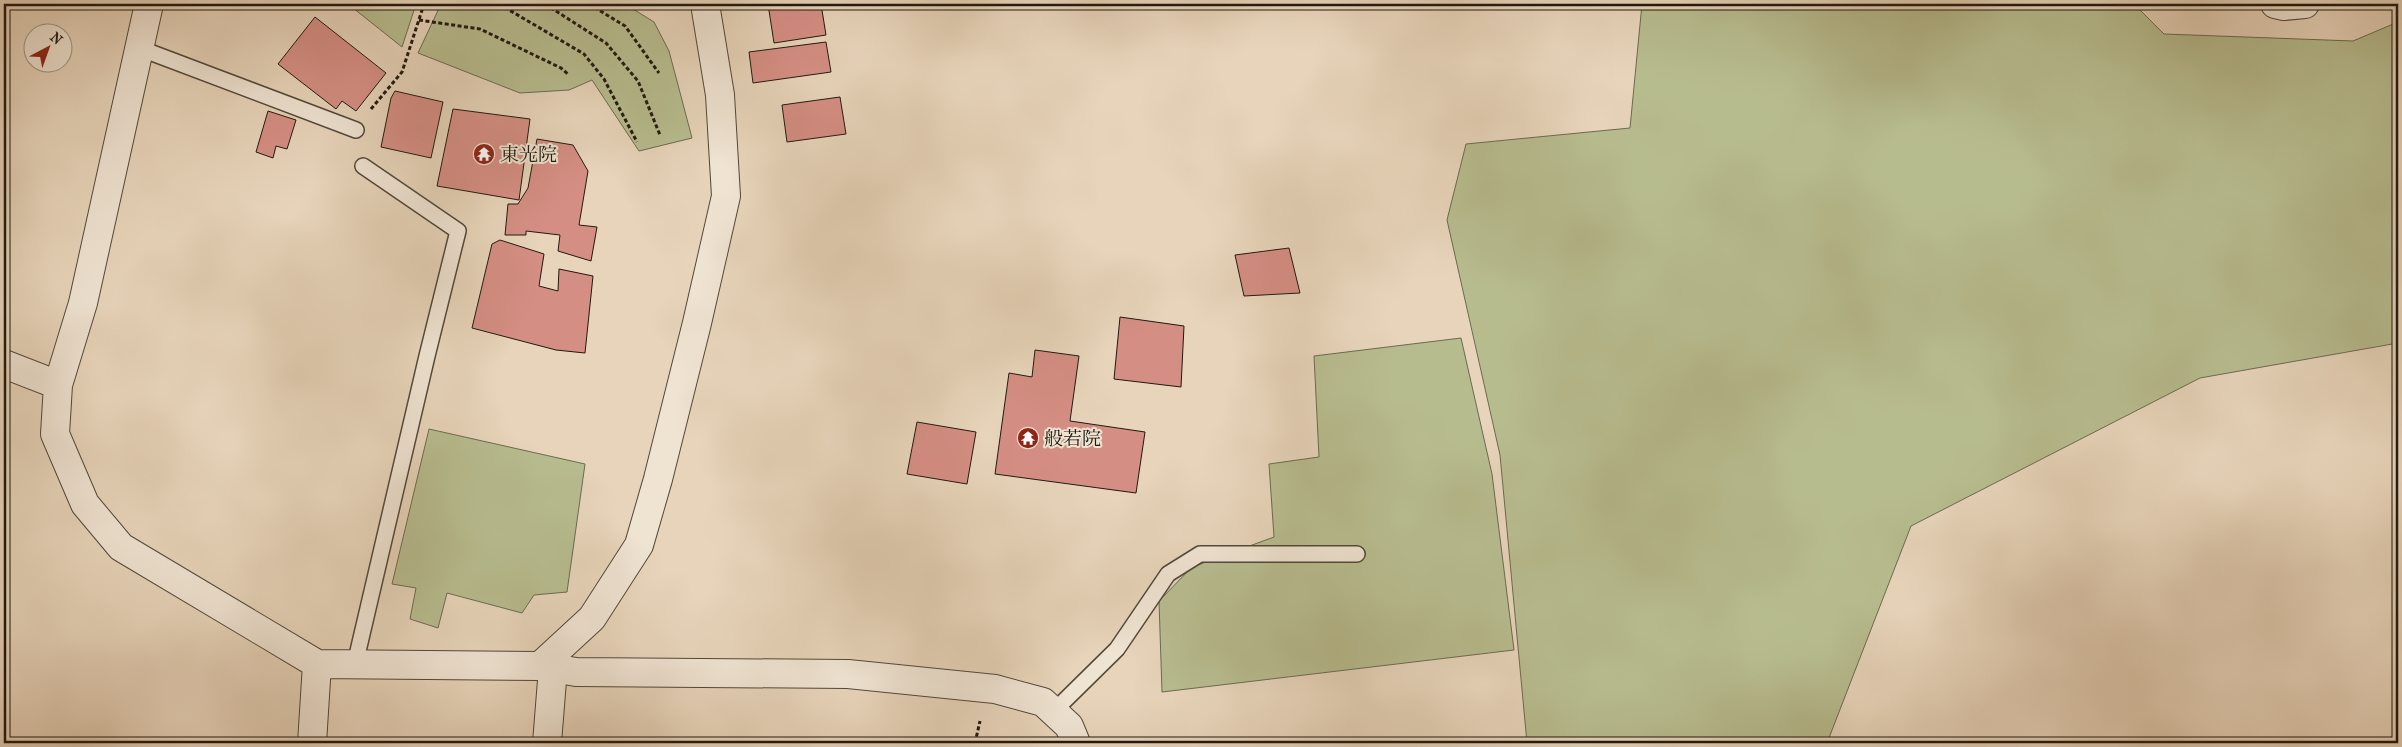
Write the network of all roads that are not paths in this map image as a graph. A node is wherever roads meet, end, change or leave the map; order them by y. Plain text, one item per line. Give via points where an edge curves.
1 (149, 4) edge
2 (705, 4) edge
3 (2275, 4) edge
4 (2305, 4) edge
5 (139, 48) junction
6 (356, 130) dead end
7 (363, 166) dead end
8 (4, 364) edge
9 (58, 385) junction
10 (1357, 554) dead end
11 (317, 664) junction
12 (355, 664) junction
13 (547, 667) junction
14 (1053, 712) junction
15 (312, 743) edge
16 (547, 743) edge
17 (1076, 743) edge

1 - 5 street
2 - 13 street via 720,96 726,196 697,323 639,545 592,618
3 - 4 street
5 - 6 lane
5 - 9 street via 83,303
7 - 12 lane via 458,231
8 - 9 street
9 - 11 street via 55,434 85,504 120,547
10 - 14 lane via 1200,554 1168,574 1118,649
11 - 12 street
11 - 15 street
12 - 13 street
13 - 14 street via 576,672 848,674 995,689 1043,702
13 - 16 street
14 - 17 street via 1069,726

